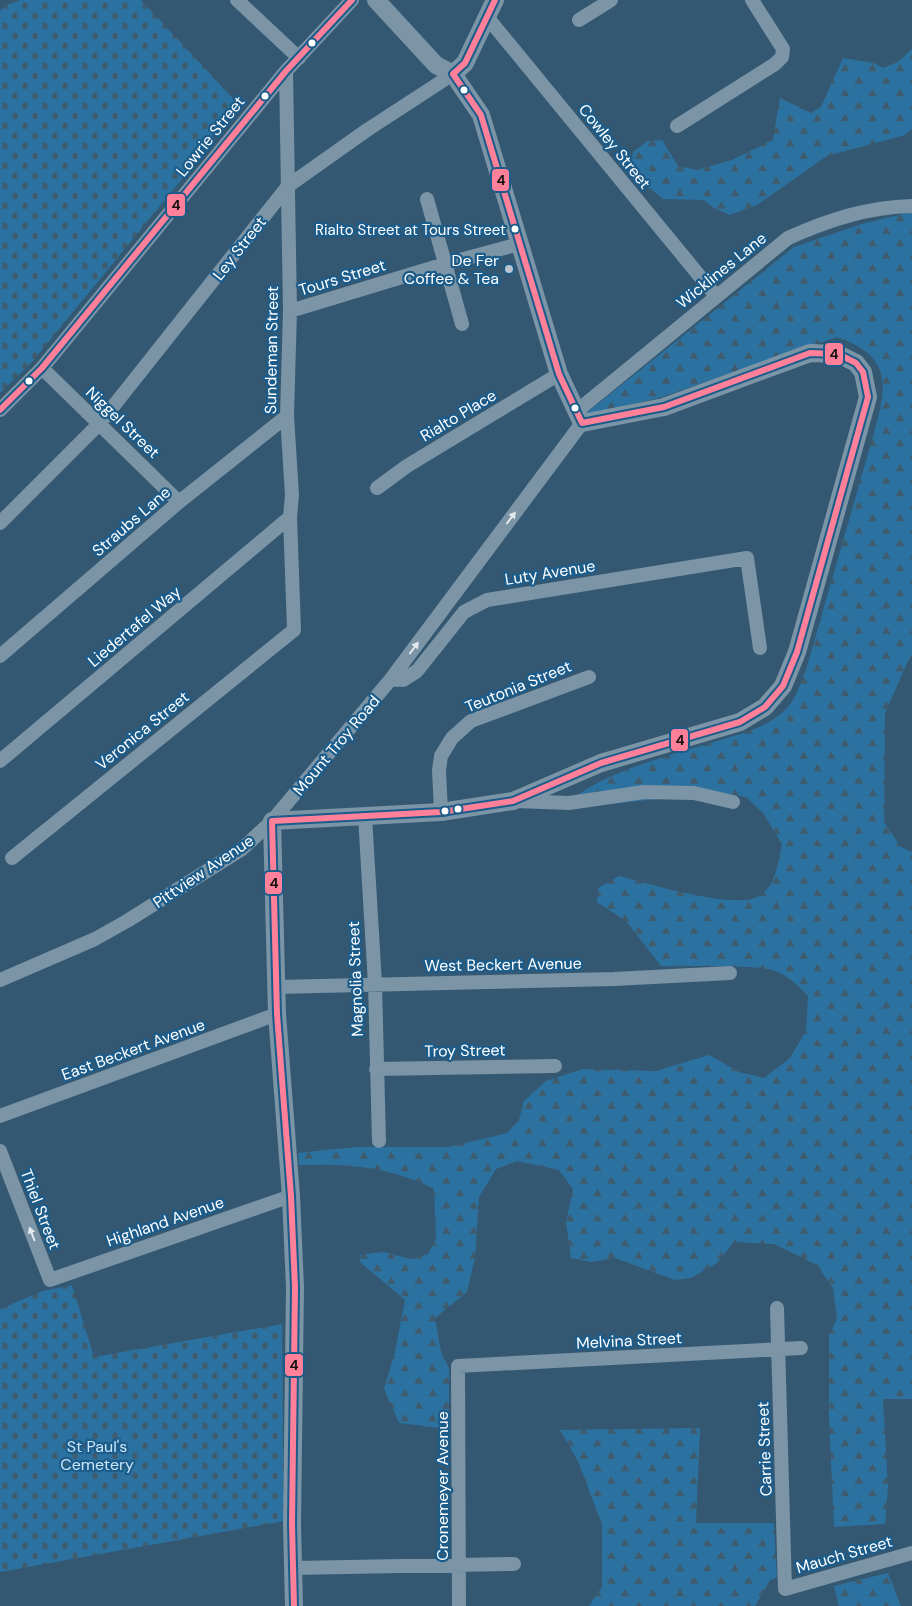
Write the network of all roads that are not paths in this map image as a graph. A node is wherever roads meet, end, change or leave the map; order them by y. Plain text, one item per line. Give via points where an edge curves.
1 (237, 0) edge
2 (376, 0) edge
3 (495, 0) edge
4 (611, 0) edge
5 (752, 0) edge
6 (350, 2) edge
7 (487, 17) junction
8 (579, 20) dead end
9 (299, 58) junction
10 (286, 71) junction
11 (453, 74) junction
12 (677, 126) dead end
13 (288, 186) junction
14 (427, 199) dead end
15 (912, 206) edge
16 (519, 244) junction
17 (445, 264) junction
18 (716, 296) junction
19 (290, 311) junction
20 (462, 324) dead end
21 (42, 368) junction
22 (559, 374) junction
23 (0, 410) edge
24 (287, 416) junction
25 (579, 417) junction
26 (100, 423) junction
27 (377, 488) dead end
28 (179, 502) junction
29 (290, 517) junction
30 (0, 523) edge
31 (294, 630) joint
32 (760, 648) dead end
33 (0, 656) edge
34 (589, 677) dead end
35 (391, 678) junction
36 (0, 761) edge
37 (513, 801) junction
38 (733, 802) dead end
39 (441, 812) junction
40 (365, 816) junction
41 (272, 821) junction
42 (12, 858) dead end
43 (730, 973) dead end
44 (0, 980) edge
45 (375, 984) junction
46 (277, 987) junction
47 (278, 1014) junction
48 (555, 1066) dead end
49 (376, 1069) junction
50 (0, 1116) edge
51 (379, 1141) dead end
52 (0, 1151) edge
53 (291, 1196) junction
54 (50, 1280) joint
55 (777, 1308) dead end
56 (801, 1348) dead end
57 (778, 1350) junction
58 (458, 1366) joint
59 (912, 1554) edge
60 (514, 1564) dead end
61 (460, 1565) junction
62 (293, 1568) junction
63 (785, 1589) joint
64 (294, 1606) edge
65 (459, 1606) edge

1 - 9 street
2 - 11 street via 436,65
3 - 7 street, Ley Street
4 - 8 street
5 - 12 street via 783,50 782,57
6 - 9 street, Lowrie Street
7 - 11 street, Ley Street via 465,63
7 - 18 street, Cowley Street
9 - 10 street, Lowrie Street
10 - 13 street, Sundeman Street
10 - 21 street, Lowrie Street
11 - 13 street, Ley Street
11 - 16 street via 481,115
13 - 19 street, Sundeman Street
13 - 26 street, Ley Street
14 - 17 street
15 - 18 street, Wicklines Lane via 859,212 788,238
16 - 17 street, Tours Street
16 - 22 street
17 - 19 street, Tours Street
17 - 20 street
18 - 25 street, Wicklines Lane
19 - 24 street, Sundeman Street
21 - 23 street, Lowrie Street
21 - 26 street, Niggel Street
22 - 25 street
22 - 27 street, Rialto Place via 407,466
24 - 28 street, Straubs Lane
24 - 29 street, Sundeman Street via 292,494
35 -> 25 street, Mount Troy Road
25 - 37 street via 664,407 810,353 827,352 847,357 863,372 867,384 865,411 797,652 783,686 765,707 740,722 601,763
26 - 28 street, Niggel Street
26 - 30 street, Ley Street
28 - 33 street, Straubs Lane
29 - 31 street, Sundeman Street
29 - 36 street, Liedertafel Way
31 - 42 street, Veronica Street
32 - 35 street, Luty Avenue via 747,558 487,600 464,612 417,671 403,680
34 - 39 street, Teutonia Street via 471,721 452,738 441,756
35 - 41 street, Mount Troy Road
37 - 38 street via 569,803 644,792 694,793
37 - 39 street
39 - 40 street
40 - 41 street
40 - 45 street, Magnolia Street
41 - 44 street, Pittview Avenue via 242,849 127,921 95,939
41 - 46 street
43 - 45 street, West Beckert Avenue
45 - 46 street, West Beckert Avenue
45 - 49 street, Magnolia Street
46 - 47 street
47 - 50 street, East Beckert Avenue
47 - 53 street
48 - 49 street, Troy Street
49 - 51 street, Magnolia Street
54 -> 52 street, Thiel Street
53 - 54 street, Highland Avenue
53 - 62 street via 295,1288
55 - 57 street, Carrie Street
56 - 57 street, Melvina Street
57 - 58 street, Melvina Street
57 - 63 street, Carrie Street
58 - 61 street, Cronemeyer Avenue
59 - 63 street, Mauch Street
60 - 61 street
61 - 62 street
61 - 65 street, Cronemeyer Avenue
62 - 64 street

